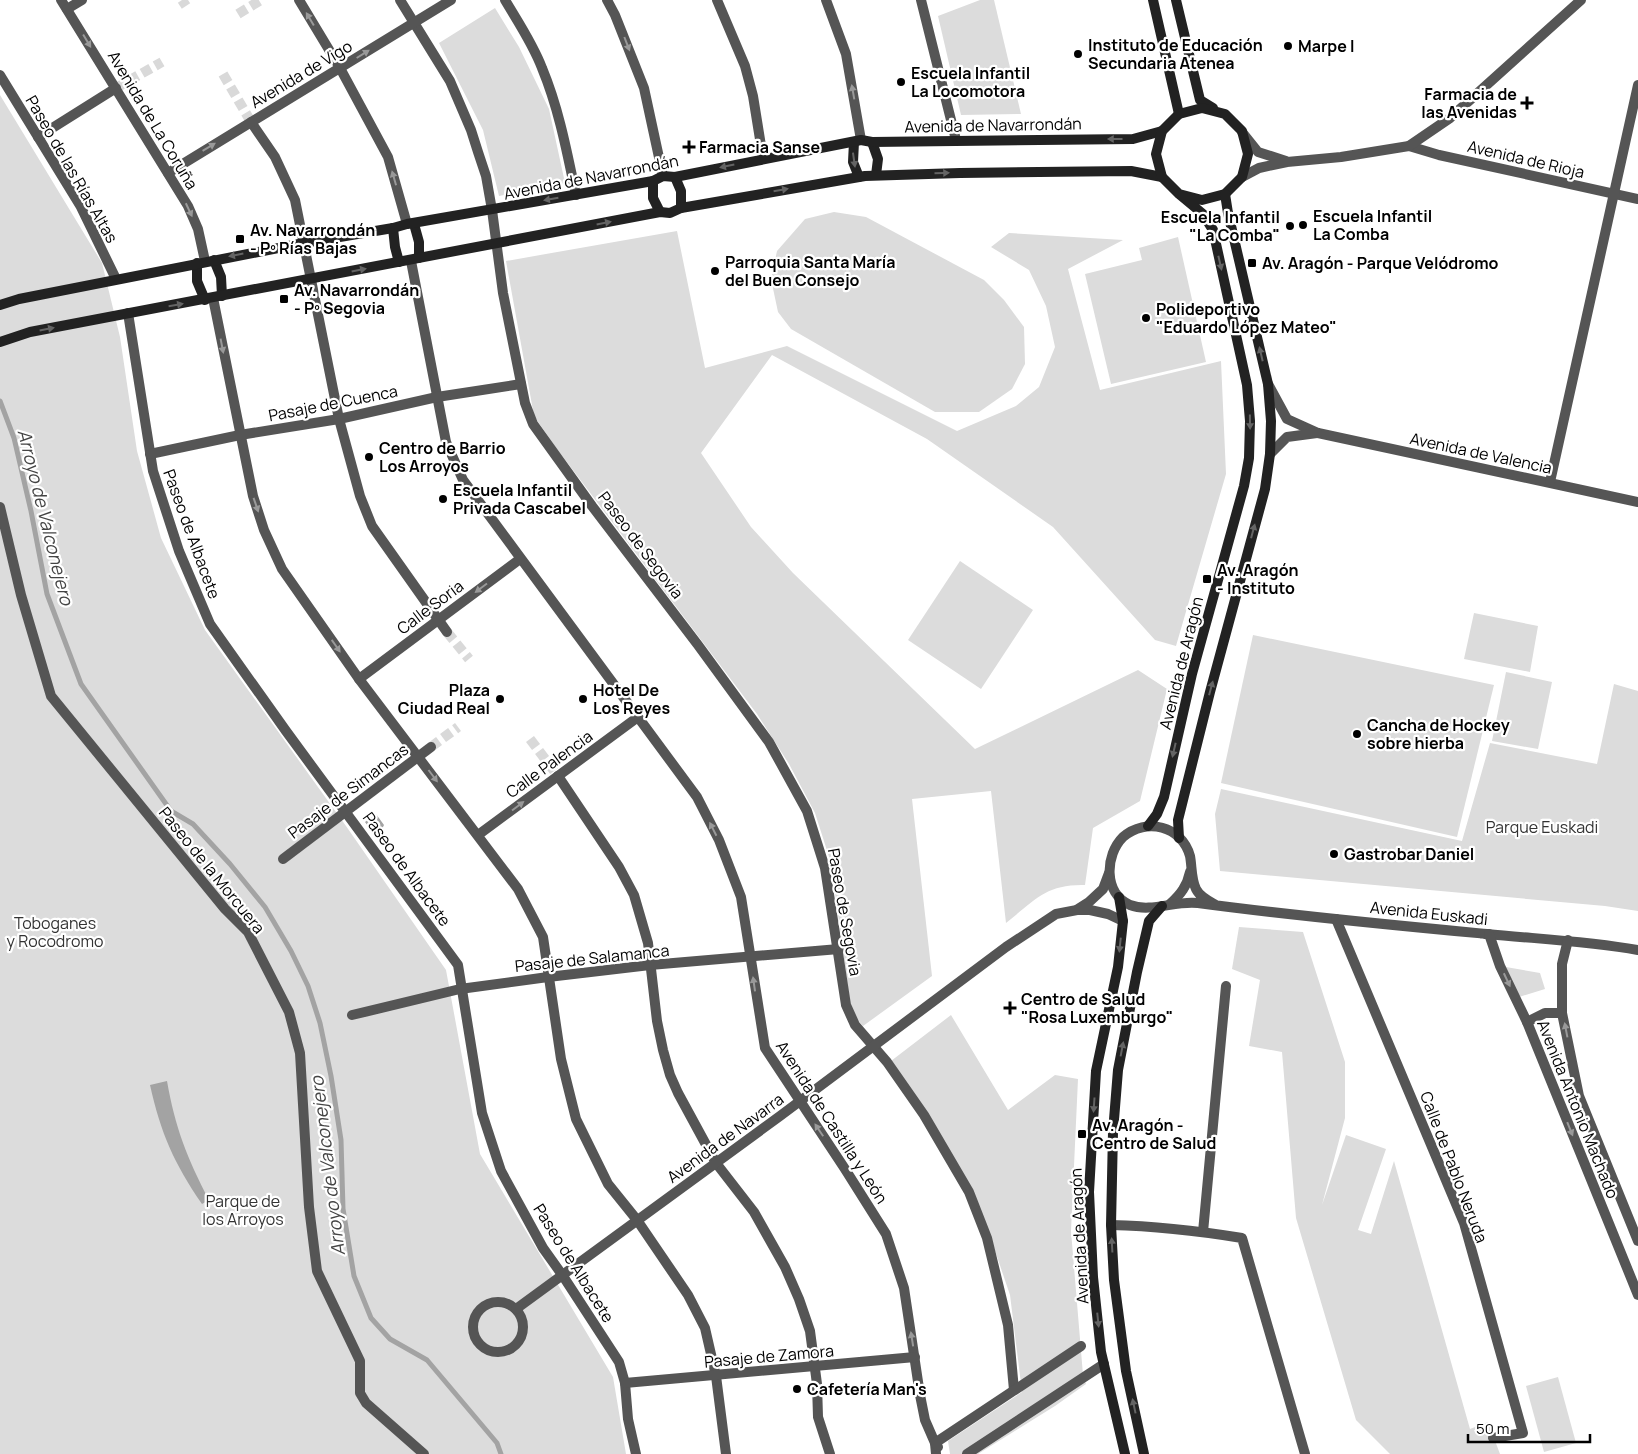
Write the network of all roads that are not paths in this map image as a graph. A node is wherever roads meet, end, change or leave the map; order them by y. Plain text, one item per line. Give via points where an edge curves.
1 (82, 0) edge
2 (299, 0) edge
3 (400, 0) edge
4 (451, 0) edge
5 (505, 0) edge
6 (607, 0) edge
7 (718, 0) edge
8 (826, 0) edge
9 (921, 0) edge
10 (1153, 0) edge
11 (1176, 0) edge
12 (1581, 0) edge
13 (64, 4) edge
14 (413, 23) junction
15 (340, 68) junction
16 (0, 75) edge
17 (1638, 85) edge
18 (116, 88) junction
19 (1179, 114) junction
20 (1225, 114) junction
21 (251, 122) junction
22 (1162, 131) junction
23 (1242, 131) junction
24 (38, 137) junction
25 (956, 140) junction
26 (862, 141) junction
27 (1409, 146) junction
28 (763, 158) junction
29 (1287, 162) junction
30 (168, 173) junction
31 (876, 175) junction
32 (663, 176) junction
33 (674, 176) junction
34 (859, 176) junction
35 (1162, 177) junction
36 (1242, 177) junction
37 (653, 181) junction
38 (1179, 194) junction
39 (1225, 194) junction
40 (1614, 194) junction
41 (576, 195) junction
42 (1638, 200) edge
43 (680, 208) junction
44 (492, 210) junction
45 (660, 212) junction
46 (410, 224) junction
47 (393, 228) junction
48 (304, 243) junction
49 (498, 244) junction
50 (415, 260) junction
51 (205, 261) junction
52 (400, 262) junction
53 (116, 279) junction
54 (311, 280) junction
55 (213, 298) junction
56 (0, 305) edge
57 (128, 313) junction
58 (0, 342) edge
59 (521, 384) junction
60 (1268, 384) junction
61 (437, 397) junction
62 (338, 419) junction
63 (1318, 433) junction
64 (240, 435) junction
65 (150, 454) junction
66 (1270, 454) junction
67 (1550, 482) junction
68 (1638, 502) edge
69 (0, 507) edge
70 (520, 559) junction
71 (438, 620) junction
72 (447, 632) tunnel mouth
73 (359, 680) junction
74 (638, 717) junction
75 (431, 747) tunnel mouth
76 (419, 757) junction
77 (558, 776) junction
78 (346, 811) junction
79 (1148, 826) junction
80 (478, 835) junction
81 (1179, 838) junction
82 (282, 860) dead end
83 (1191, 869) junction
84 (1109, 873) junction
85 (1119, 897) junction
86 (1166, 905) junction
87 (1216, 905) junction
88 (1077, 910) junction
89 (1336, 919) junction
90 (1123, 921) junction
91 (1489, 934) junction
92 (1568, 940) junction
93 (839, 949) junction
94 (1638, 950) edge
95 (750, 958) junction
96 (650, 965) junction
97 (548, 977) junction
98 (1226, 986) dead end
99 (460, 989) junction
100 (1562, 1013) junction
101 (352, 1015) dead end
102 (1526, 1022) junction
103 (873, 1046) junction
104 (800, 1102) junction
105 (716, 1164) junction
106 (637, 1220) junction
107 (1111, 1225) junction
108 (1203, 1232) junction
109 (1638, 1241) edge
110 (563, 1276) junction
111 (1638, 1295) edge
112 (516, 1310) junction
113 (1081, 1346) dead end
114 (915, 1357) junction
115 (1104, 1364) junction
116 (815, 1366) junction
117 (716, 1376) junction
118 (625, 1383) junction
119 (1014, 1390) junction
120 (1493, 1438) dead end
121 (935, 1443) junction
122 (424, 1454) edge
123 (636, 1454) edge
124 (726, 1454) edge
125 (830, 1454) edge
126 (936, 1454) edge
127 (943, 1454) edge
128 (966, 1454) edge
129 (1125, 1454) edge
130 (1144, 1454) edge
131 (1305, 1454) edge

1 - 13 street
15 -> 2 street
3 - 14 street, Paseo de Segovia
4 - 14 street, Avenida de Vigo
5 - 41 street via 532,46 547,80
6 -> 32 street via 644,88
7 - 28 street via 745,66
26 -> 8 street via 846,54
9 - 25 street
10 - 19 street
11 - 20 street via 1200,100
12 - 27 street via 1450,118
13 -> 18 street, Avenida de La Coruña
15 -> 14 street, Avenida de Vigo
14 - 44 street, Paseo de Segovia via 454,89 486,176
15 - 21 street, Avenida de Vigo
46 -> 15 street via 388,157
16 - 24 street, Paseo de las Rías Altas
17 - 40 street
18 - 24 street
18 - 30 street, Avenida de La Coruña
19 - 20 street via 1202,108
19 - 22 street
20 - 23 street
30 -> 21 street, Avenida de Vigo
21 - 48 street via 275,157 295,200
22 -> 25 street, Avenida de Navarrondán via 1133,139
22 - 35 street via 1156,154
23 - 29 street via 1258,152
23 - 36 street via 1248,154
24 - 53 street, Paseo de las Rías Altas via 81,207
25 - 26 street, Avenida de Navarrondán
26 - 28 street, Avenida de Navarrondán
26 - 31 street via 878,159
26 -> 34 street via 853,162
27 - 29 street
27 - 40 street, Avenida de Rioja
28 -> 33 street, Avenida de Navarrondán
29 - 36 street via 1259,168
30 -> 51 street, Avenida de La Coruña via 198,229
31 - 34 street
31 -> 35 street via 1131,171
32 - 33 street, Avenida de Navarrondán
32 - 37 street, Avenida de Navarrondán
33 - 43 street via 681,191
43 -> 34 street
35 - 38 street
36 - 39 street
37 - 41 street, Avenida de Navarrondán
37 - 45 street via 653,198
38 - 39 street via 1202,200
38 -> 79 street, Avenida de Aragón via 1203,214 1213,230 1247,385 1249,458 1192,674 1164,797
60 -> 39 street
40 - 42 street, Avenida de Rioja
40 - 67 street
41 -> 44 street, Avenida de Navarrondán
43 - 45 street via 670,213
44 - 46 street, Avenida de Navarrondán
44 - 49 street, Paseo de Segovia
49 -> 45 street
46 - 47 street, Avenida de Navarrondán
46 - 50 street via 419,242
47 - 48 street, Avenida de Navarrondán
47 - 52 street via 394,247
48 -> 51 street, Avenida de Navarrondán
48 - 54 street
49 - 50 street
49 - 59 street, Paseo de Segovia via 503,293
50 - 52 street
50 - 61 street, Avenida de Castilla y León
51 - 53 street, Avenida de Navarrondán
51 - 55 street via 197,281
51 - 55 street via 221,277
54 -> 52 street
53 - 56 street, Avenida de Navarrondán
54 - 55 street
54 - 62 street
57 -> 55 street
55 -> 64 street
58 -> 57 street via 30,332
57 - 65 street, Paseo de Albacete
59 - 61 street, Pasaje de Cuenca
59 - 93 street, Paseo de Segovia via 533,424 769,742 807,811 825,868
60 - 63 street via 1287,420
60 - 66 street
61 - 62 street, Pasaje de Cuenca
61 - 70 street, Avenida de Castilla y León via 446,442 463,480
62 - 64 street, Pasaje de Cuenca
62 - 71 street via 372,526
63 - 66 street via 1287,437
63 - 67 street, Avenida de Valencia
64 - 65 street, Pasaje de Cuenca
64 -> 73 street via 252,496 282,569
65 - 78 street, Paseo de Albacete via 179,550 210,624
81 -> 66 street via 1178,820 1265,489
67 - 68 street, Avenida de Valencia
69 - 122 street, Paseo de la Morcuera via 21,595 52,696 219,901 248,932 289,1012 300,1053 308,1207 317,1271 360,1361 360,1394
70 -> 71 street, Calle Soria
70 - 74 street, Avenida de Castilla y León
71 - 72 street
71 - 73 street, Calle Soria
73 - 76 street
74 - 77 street, Calle Palencia
95 -> 74 street, Avenida de Castilla y León via 742,897 719,840 697,797
75 - 76 street, Pasaje de Simancas
76 - 78 street, Pasaje de Simancas
76 -> 80 street
80 -> 77 street, Calle Palencia
77 - 96 street via 634,895 648,943
78 - 82 street, Pasaje de Simancas
78 - 99 street, Paseo de Albacete via 458,965
79 - 81 street via 1170,830
79 - 84 street via 1128,833 1118,842
80 - 97 street via 518,890 543,937
81 - 83 street via 1190,855
83 - 86 street via 1182,892
83 - 87 street via 1196,889
84 - 85 street
84 - 88 street via 1103,889
85 - 86 street via 1130,905
85 - 90 street, Avenida de Aragón
86 - 87 street, Avenida Euskadi via 1189,902
107 -> 86 street, Avenida de Aragón via 1118,1070 1149,921
87 - 89 street, Avenida Euskadi
88 - 90 street via 1108,914
88 - 103 street, Avenida de Navarra via 1056,914 1006,947
89 - 91 street, Avenida Euskadi
89 - 120 street, Calle de Pablo Neruda via 1464,1224 1523,1433
90 -> 115 street, Avenida de Aragón via 1118,967 1096,1071 1089,1192 1093,1277
91 - 92 street, Avenida Euskadi
91 -> 102 street, Avenida Antonio Machado
92 - 94 street, Avenida Euskadi
92 - 100 street, Avenida Antonio Machado via 1562,964
93 - 95 street, Pasaje de Salamanca
93 - 103 street, Paseo de Segovia via 846,1005 855,1025
95 - 96 street, Pasaje de Salamanca
104 -> 95 street, Avenida de Castilla y León via 765,1048
96 - 97 street, Pasaje de Salamanca
96 - 105 street via 657,1020 670,1075
97 - 99 street, Pasaje de Salamanca
97 - 106 street via 561,1059 576,1119 608,1184
98 - 108 street
99 - 101 street, Pasaje de Salamanca
99 - 110 street, Paseo de Albacete via 482,1114 501,1171 543,1248
100 - 102 street via 1545,1013
109 -> 100 street, Avenida Antonio Machado via 1579,1096
102 -> 111 street, Avenida Antonio Machado
103 - 104 street, Avenida de Navarra
103 - 119 street, Paseo de Segovia via 924,1115 969,1192 986,1238 1008,1325
104 - 105 street, Avenida de Navarra
114 -> 104 street, Avenida de Castilla y León via 904,1288 886,1234
105 - 106 street, Avenida de Navarra
105 - 116 street via 754,1212 786,1267 810,1331
106 - 110 street, Avenida de Navarra
106 - 117 street via 688,1295 705,1328
107 - 108 street
130 -> 107 street, Avenida de Aragón via 1126,1371 1114,1280
108 - 131 street via 1242,1238
110 - 112 street, Avenida de Navarra
110 - 118 street, Paseo de Albacete via 619,1362
112 - 112 street via 501,1302 480,1310 473,1325 477,1340 483,1347 498,1352 513,1347 519,1340 523,1324
113 - 119 street
114 - 116 street, Pasaje de Zamora
114 - 121 street, Avenida de Castilla y León via 925,1420
115 - 128 street
115 - 129 street, Avenida de Aragón
116 - 117 street, Pasaje de Zamora
116 - 125 street via 818,1417
117 - 118 street, Pasaje de Zamora
117 - 124 street
118 - 123 street, Paseo de Albacete via 628,1419
119 - 121 street
121 - 126 street, Avenida de Castilla y León
121 - 127 street

